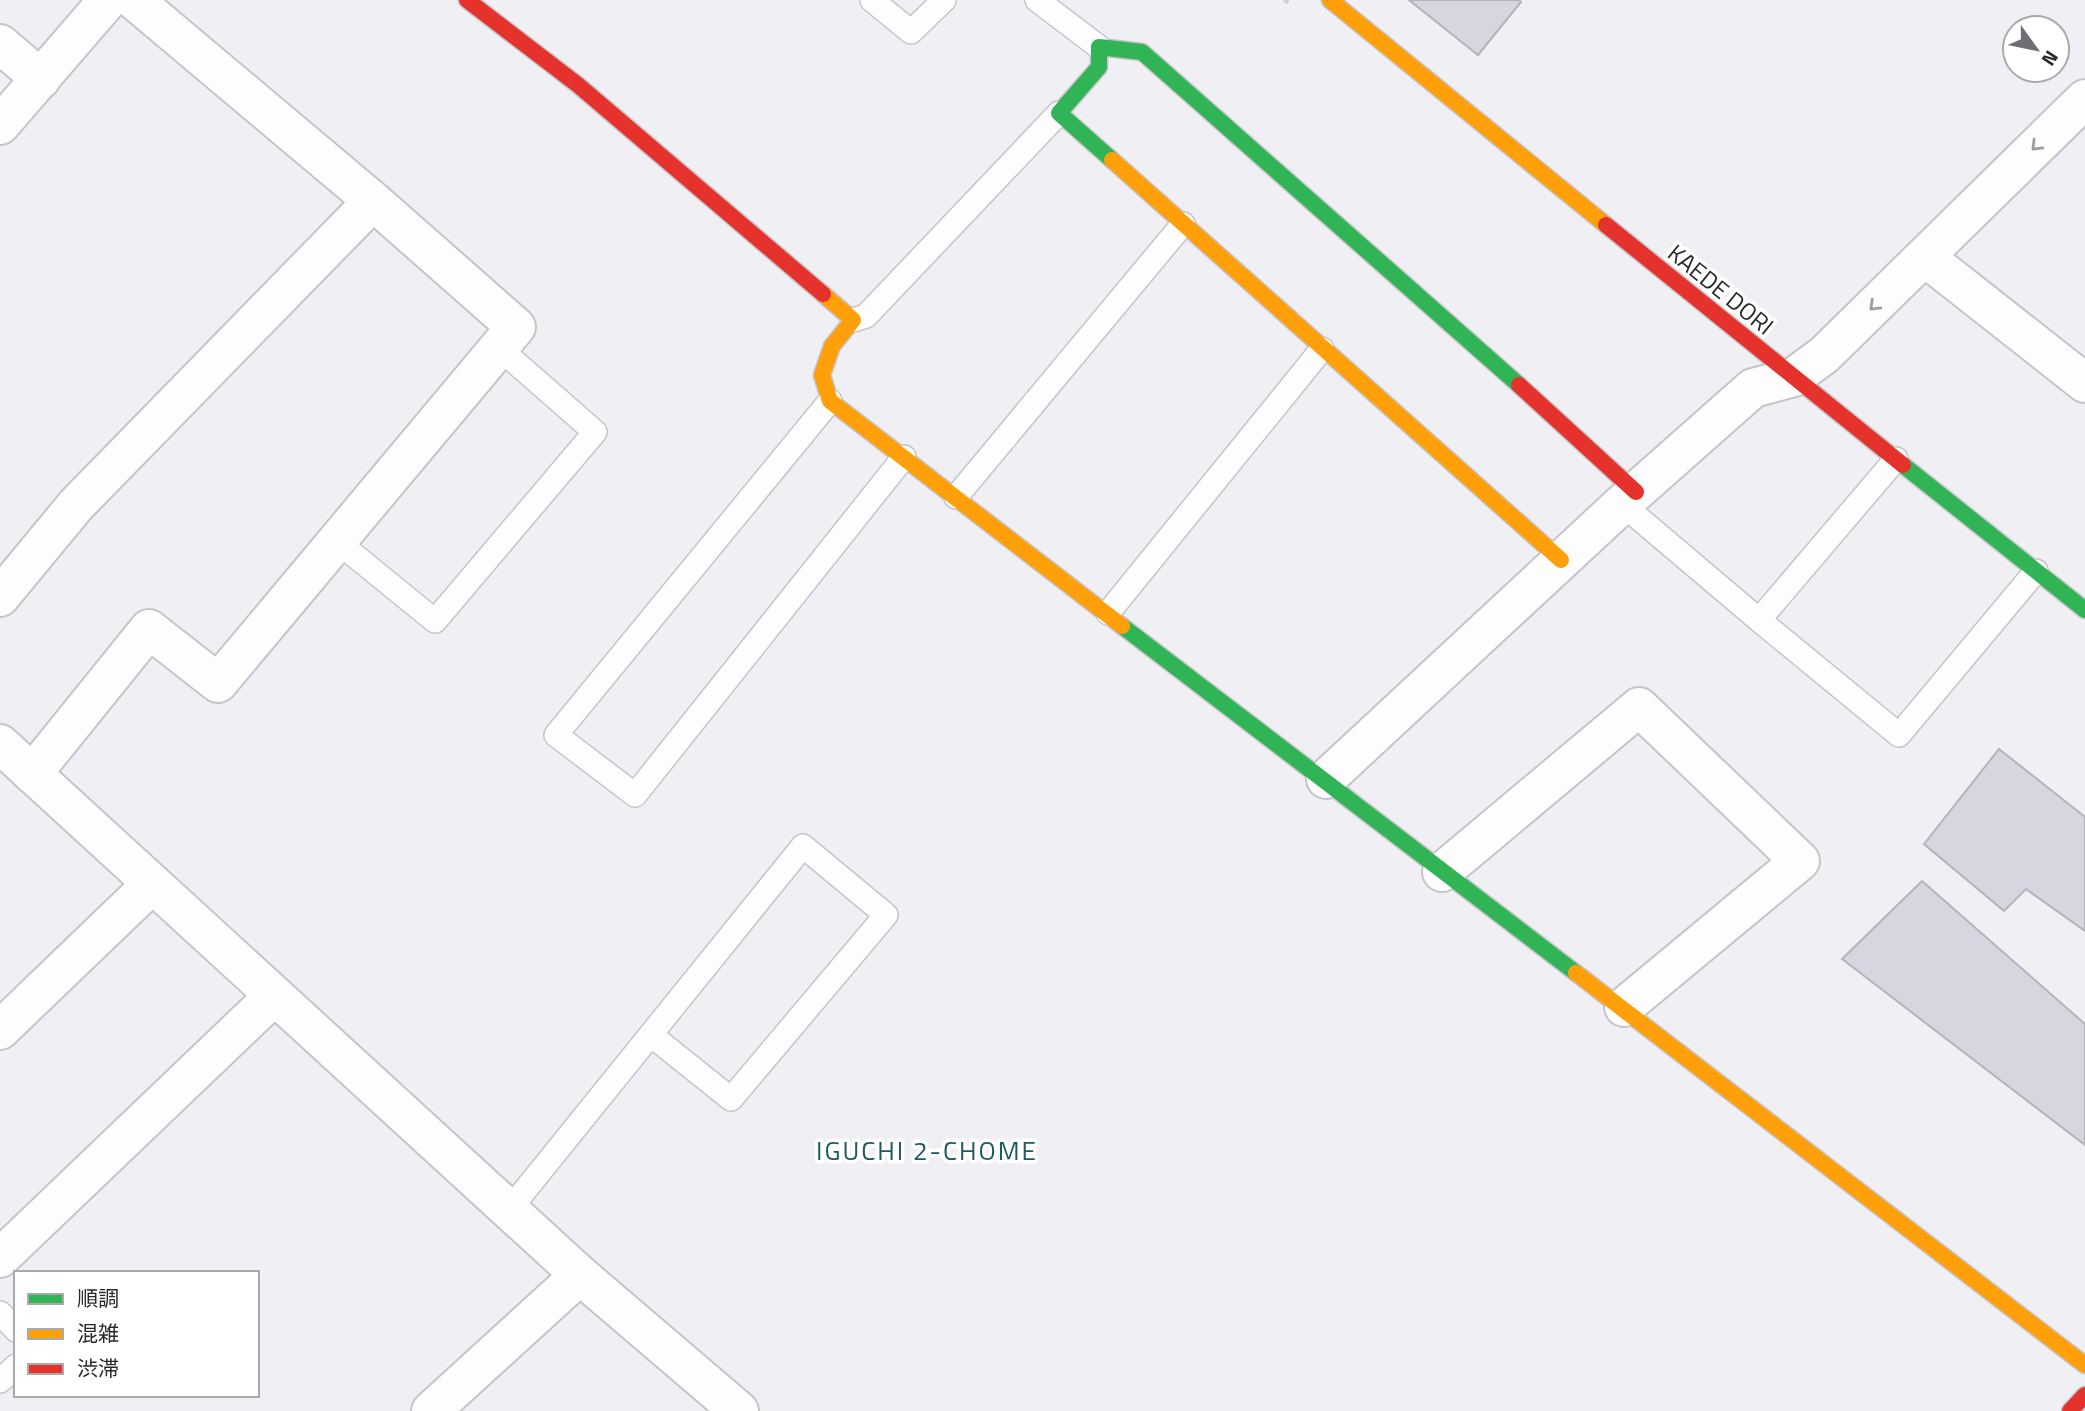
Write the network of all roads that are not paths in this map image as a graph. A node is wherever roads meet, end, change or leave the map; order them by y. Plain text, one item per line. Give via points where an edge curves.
1 (108, 0) edge
2 (134, 0) edge
3 (467, 0) edge
4 (872, 0) edge
5 (944, 0) edge
6 (1037, 0) edge
7 (1330, 0) edge
8 (0, 44) edge
9 (1099, 47) junction
10 (41, 79) junction
11 (2085, 99) edge
12 (1059, 113) junction
13 (0, 125) edge
14 (373, 201) junction
15 (1182, 224) junction
16 (1925, 257) junction
17 (853, 320) junction
18 (499, 348) junction
19 (1322, 349) junction
20 (2081, 372) edge
21 (1794, 377) junction
22 (830, 401) junction
23 (904, 457) junction
24 (1896, 459) junction
25 (956, 497) junction
26 (1629, 498) junction
27 (338, 542) junction
28 (1561, 560) junction
29 (2036, 571) junction
30 (0, 597) edge
31 (2085, 610) edge
32 (1108, 613) junction
33 (1759, 620) junction
34 (1, 748) edge
35 (32, 774) junction
36 (1326, 779) junction
37 (1442, 872) junction
38 (152, 884) junction
39 (274, 996) junction
40 (1623, 1007) junction
41 (0, 1030) edge
42 (651, 1035) junction
43 (509, 1210) junction
44 (0, 1258) edge
45 (580, 1275) junction
46 (0, 1313) edge
47 (14, 1328) edge
48 (2085, 1365) edge
49 (14, 1368) edge
50 (0, 1381) edge
51 (2085, 1395) edge
52 (431, 1411) edge
53 (739, 1411) edge
54 (2070, 1411) edge

1 - 10 street
2 - 14 street
3 - 17 street via 578,85
4 - 5 lane via 911,32
6 - 9 lane
7 - 21 street, KAEDE DORI
8 - 10 street
9 - 12 street via 1099,67
9 - 26 street via 1142,52 1553,415
10 - 13 street
11 -> 16 street
12 - 15 street
12 - 17 lane via 866,316
14 - 18 street via 516,327
14 - 30 street via 76,505
15 - 19 street
15 - 25 lane
16 - 20 street
16 -> 21 street via 1824,355
17 - 22 street via 832,346 822,374
18 - 27 street
18 - 27 lane via 595,432 435,621
19 - 28 street
19 - 32 lane
21 - 24 street, KAEDE DORI
21 - 26 street via 1753,388
22 - 23 street
22 - 23 lane via 556,735 635,794
23 - 25 street
24 - 29 street, KAEDE DORI
24 - 33 lane
25 - 32 street
26 - 28 street
26 - 33 lane
27 - 35 street via 218,683 149,629
28 - 36 street
29 - 31 street, KAEDE DORI
29 - 33 lane via 1899,735
32 - 36 street
34 - 35 street
35 - 38 street
36 - 37 street
37 - 40 street
37 - 40 street via 1639,707 1800,861
38 - 39 street
38 - 41 street
39 - 43 street
39 - 44 street
40 - 48 street
42 - 42 lane via 803,846 886,915 732,1099
42 - 43 lane
43 - 45 street
45 - 52 street
45 - 53 street
46 - 47 lane
49 - 50 lane
51 - 54 street

